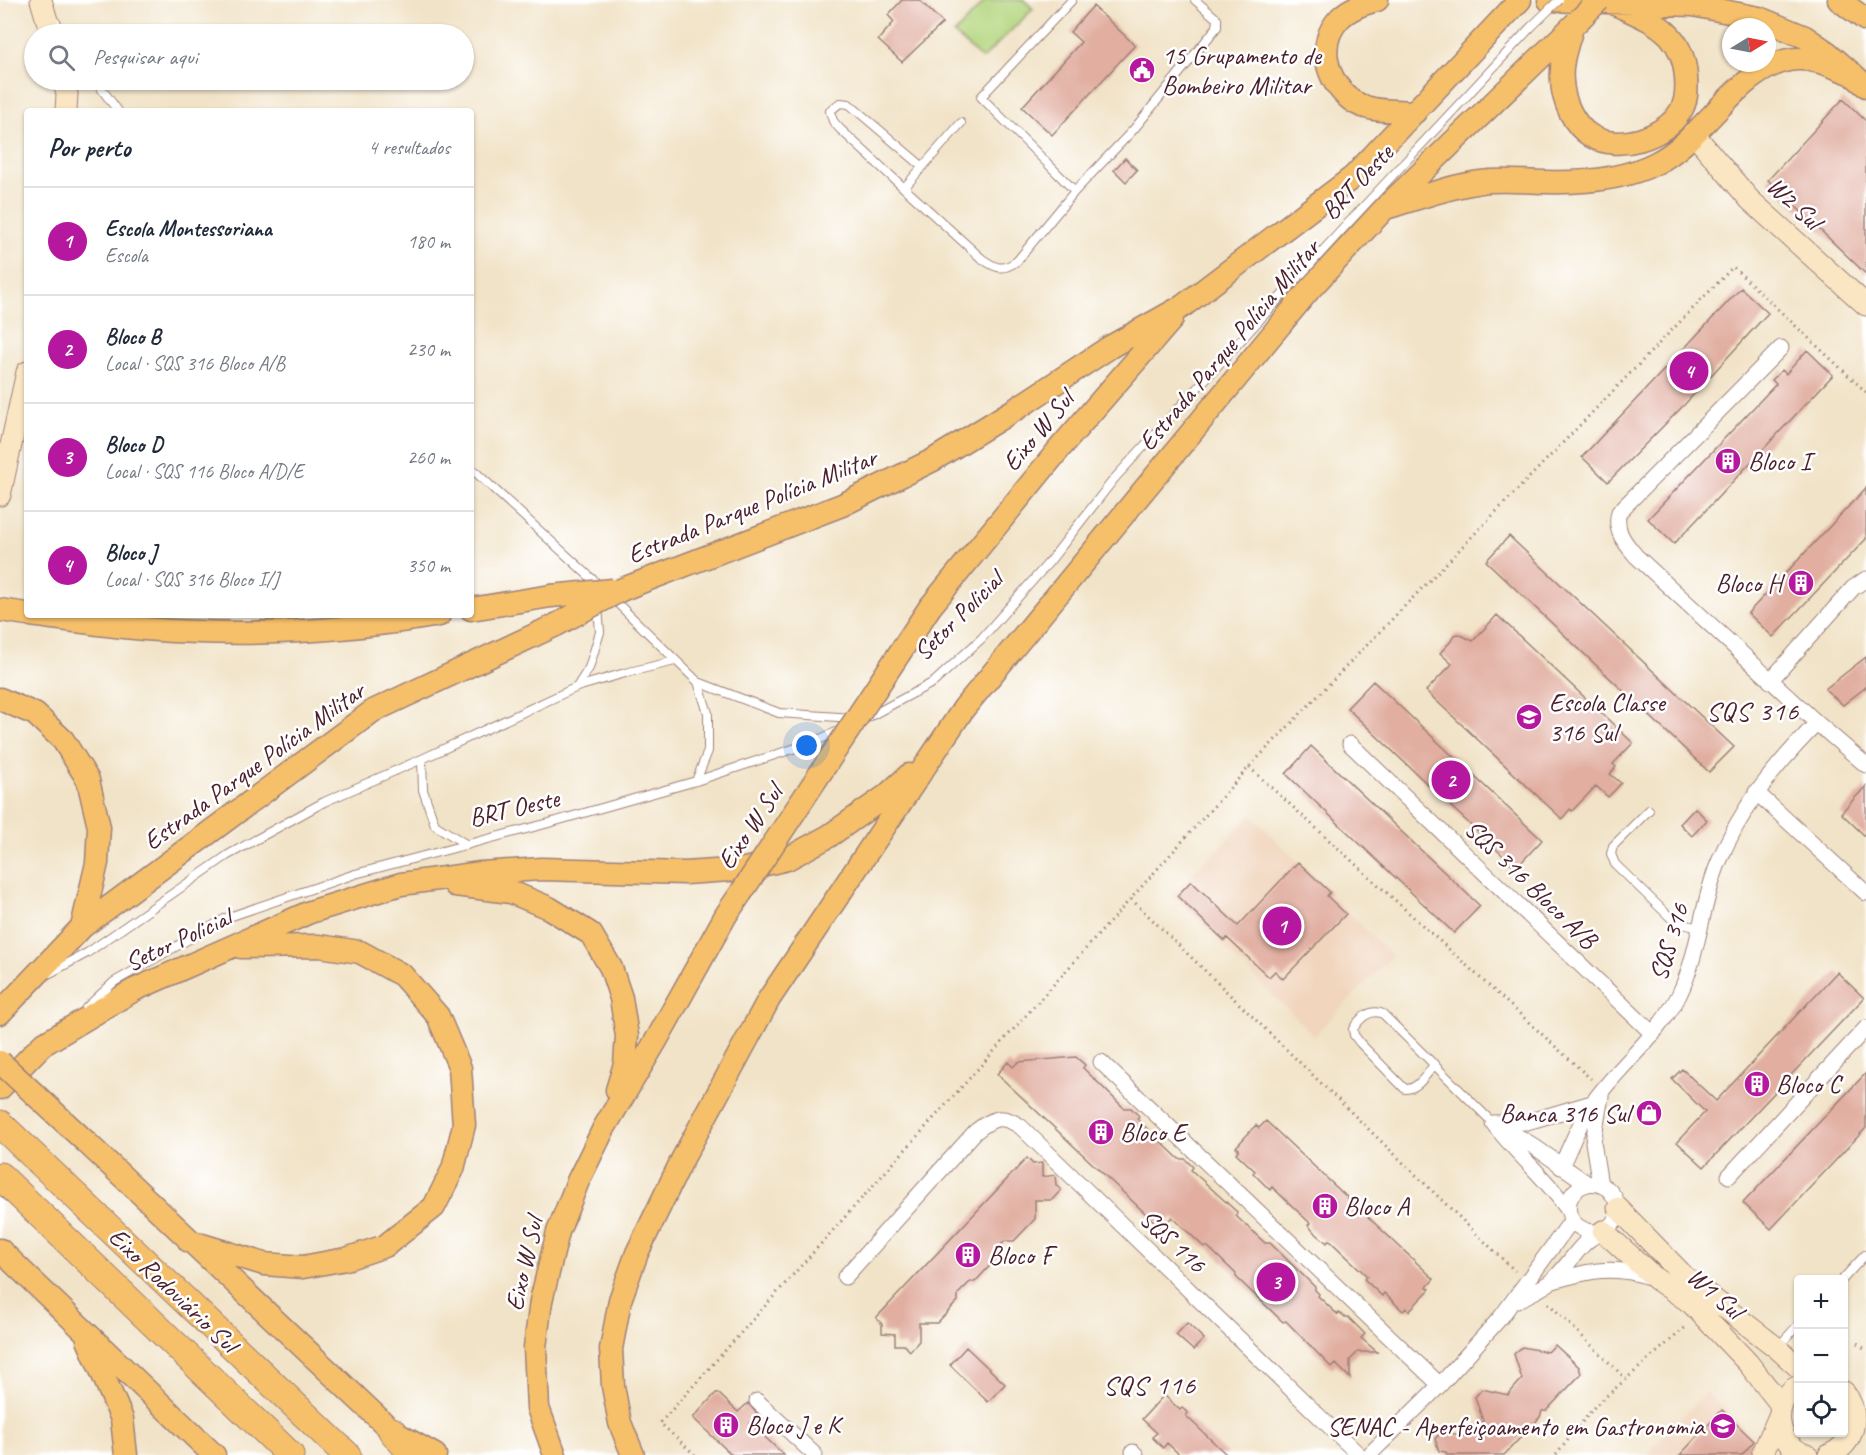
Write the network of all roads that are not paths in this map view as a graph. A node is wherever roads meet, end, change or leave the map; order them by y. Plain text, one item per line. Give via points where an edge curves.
1 (1072, 0) edge
2 (1195, 0) edge
3 (1377, 0) edge
4 (1520, 0) edge
5 (1549, 0) edge
6 (1559, 0) edge
7 (1839, 0) edge
8 (42, 2) edge
9 (1607, 2) edge
10 (1866, 20) edge
11 (1576, 23) junction
12 (48, 24) edge
13 (57, 24) edge
14 (1860, 80) edge
15 (66, 90) edge
16 (102, 90) edge
17 (66, 108) edge
18 (116, 108) edge
19 (1414, 112) junction
20 (962, 123) dead end
21 (1694, 133) junction
22 (922, 166) junction
23 (904, 188) junction
24 (1075, 191) junction
25 (1385, 208) junction
26 (1866, 305) edge
27 (1183, 306) junction
28 (1781, 348) dead end
29 (24, 386) edge
30 (474, 471) edge
31 (0, 495) edge
32 (1050, 561) joint
33 (588, 574) junction
34 (1866, 579) edge
35 (623, 589) junction
36 (474, 609) edge
37 (0, 610) edge
38 (24, 614) edge
39 (54, 618) edge
40 (422, 618) edge
41 (675, 661) junction
42 (1770, 681) junction
43 (698, 682) junction
44 (577, 687) junction
45 (0, 699) edge
46 (866, 718) junction
47 (1817, 723) junction
48 (1350, 744) dead end
49 (933, 754) junction
50 (422, 759) junction
51 (1866, 765) edge
52 (696, 781) junction
53 (1756, 792) junction
54 (1649, 810) dead end
55 (467, 845) junction
56 (401, 884) junction
57 (1866, 893) edge
58 (82, 927) junction
59 (1699, 928) junction
60 (230, 947) junction
61 (25, 986) junction
62 (0, 1013) edge
63 (70, 1028) junction
64 (1866, 1028) edge
65 (1653, 1034) junction
66 (0, 1062) edge
67 (1101, 1062) dead end
68 (1435, 1064) junction
69 (0, 1088) edge
70 (1603, 1090) junction
71 (1592, 1103) junction
72 (1493, 1123) junction
73 (0, 1124) edge
74 (604, 1128) junction
75 (1561, 1167) junction
76 (0, 1176) edge
77 (1729, 1176) dead end
78 (1594, 1184) junction
79 (1618, 1208) junction
80 (1570, 1215) junction
81 (1601, 1232) junction
82 (189, 1240) junction
83 (0, 1250) edge
84 (1865, 1255) edge
85 (1847, 1275) edge
86 (845, 1277) dead end
87 (1656, 1279) junction
88 (1550, 1282) junction
89 (1511, 1304) junction
90 (1794, 1329) edge
91 (84, 1331) junction
92 (1777, 1348) junction
93 (1794, 1363) edge
94 (1440, 1385) junction
95 (1794, 1389) edge
96 (1848, 1397) edge
97 (757, 1401) dead end
98 (1780, 1411) junction
99 (1861, 1423) edge
100 (392, 1431) junction
101 (1835, 1454) edge
102 (126, 1455) edge
103 (214, 1455) edge
104 (290, 1455) edge
105 (347, 1455) edge
106 (413, 1455) edge
107 (435, 1455) edge
108 (555, 1455) edge
109 (633, 1455) edge
110 (815, 1455) edge
111 (1359, 1455) edge
112 (1369, 1455) edge
113 (1762, 1455) edge
114 (1807, 1455) edge

1 - 24 lane via 981,97
2 - 24 lane via 1217,20 1217,27 1134,129
3 - 19 main road via 1352,9 1331,30 1326,46 1330,72 1337,86 1352,100 1376,109
4 - 19 main road, Estrada Parque Polícia Militar
5 - 9 main road
6 - 32 lane, BRT Oeste, bridge via 1114,479
7 - 10 main road
8 - 12 street
8 - 13 lane
9 - 11 main road, Estrada Parque Polícia Militar, bridge
9 - 11 main road via 1655,23 1670,36 1684,58 1686,102 1675,118 1652,136 1638,141 1605,140 1591,136 1578,124 1563,93 1562,81 1564,58
9 - 14 main road via 1693,5 1759,18 1805,37
11 - 25 main road, Estrada Parque Polícia Militar
14 - 21 main road via 1818,61 1780,62 1763,69
15 - 17 street
16 - 18 lane
19 - 27 main road, Estrada Parque Polícia Militar via 1353,177
20 - 22 lane
21 - 25 main road via 1658,163 1612,178 1482,181
21 - 26 street, W2 Sul via 1750,200
22 - 23 lane
22 - 23 lane via 849,104 840,103 830,111 840,129
23 - 24 lane via 981,258 1002,268 1017,261
25 - 49 main road, Estrada Parque Polícia Militar via 1301,299 964,708
27 - 35 main road, Estrada Parque Polícia Militar via 1110,346 933,459 842,505
27 - 74 main road, Eixo W Sul, bridge via 930,607 726,915
28 - 42 street via 1619,512 1617,520 1618,531 1641,561
29 - 31 street
30 - 33 lane
32 - 46 lane, Setor Policial via 981,639 934,682
33 - 41 lane
33 - 44 lane via 600,632 589,668
34 - 42 street via 1846,595
35 - 36 main road, bridge
35 - 58 main road, Estrada Parque Polícia Militar, bridge via 556,625 372,711
37 - 38 main road
39 - 40 main road via 146,629 261,634
41 - 43 lane
41 - 44 lane
42 - 47 street
43 - 46 lane via 779,712
43 - 52 lane via 708,713 708,751
44 - 50 lane
45 - 58 main road via 35,714 63,740 88,780 99,827 97,863
46 - 52 lane, BRT Oeste via 811,743
47 - 51 street
47 - 53 street, SQS 316
48 - 65 street, SQS 316 Bloco A/B
49 - 56 main road via 886,796 829,836 787,859 745,869 685,873 541,869
49 - 109 main road via 769,999 637,1253 620,1300 611,1349 620,1423
50 - 55 lane, BRT Oeste via 423,790 435,825
50 - 61 lane via 324,802 228,855 87,953
52 - 55 lane, BRT Oeste
53 - 57 street
53 - 59 street, SQS 316 via 1718,864
54 - 59 lane via 1613,846 1615,864 1675,922
55 - 63 lane via 355,874 226,918 114,982
56 - 60 main road, Setor Policial via 310,912
56 - 74 main road via 511,892 549,908 591,934 611,968 627,1035 625,1064
58 - 61 main road, Estrada Parque Polícia Militar
59 - 65 street, SQS 316 via 1679,995
60 - 63 main road, Setor Policial via 134,990
60 - 82 main road via 320,946 360,952 402,975 438,1016 460,1068 464,1125 453,1169 434,1207 385,1246 303,1267 264,1264
61 - 62 main road, Estrada Parque Polícia Militar
63 - 69 main road, Setor Policial via 42,1045
64 - 77 street
65 - 70 street, SQS 316
66 - 82 main road, bridge
67 - 94 street
68 - 68 lane via 1378,1012 1366,1014 1353,1029 1360,1043 1405,1089 1415,1086
68 - 72 lane
70 - 71 street, SQS 316
70 - 78 street via 1593,1142
71 - 72 street via 1527,1122
71 - 75 street, SQS 316
72 - 75 street
72 - 80 street via 1559,1197
73 - 105 highway, Eixo Rodoviário Sul
74 - 108 main road, Eixo W Sul via 558,1232 541,1301 535,1347 538,1408
75 - 78 street
76 - 104 highway, Eixo Rodoviário Sul
78 - 79 street via 1609,1190
78 - 80 street via 1577,1189 1570,1198
79 - 81 street via 1611,1226
79 - 92 street, W1 Sul via 1685,1277
80 - 81 street via 1579,1228 1589,1233
80 - 89 street
81 - 87 street, W1 Sul
81 - 88 street via 1585,1243
82 - 100 main road
83 - 91 main road
84 - 85 lane
86 - 111 street, SQS 116 via 975,1132 988,1122 1006,1118 1021,1127
87 - 88 street via 1602,1269
87 - 98 street, W1 Sul via 1702,1314 1748,1363
88 - 89 street
89 - 94 street
90 - 92 lane
91 - 102 main road via 122,1419
91 - 103 main road
92 - 93 street, W1 Sul
94 - 112 street
95 - 98 street via 1786,1396
96 - 99 street
97 - 110 street
98 - 113 street
98 - 114 street, W1 Sul via 1781,1431 1788,1443
99 - 101 street
100 - 106 highway
100 - 107 main road

